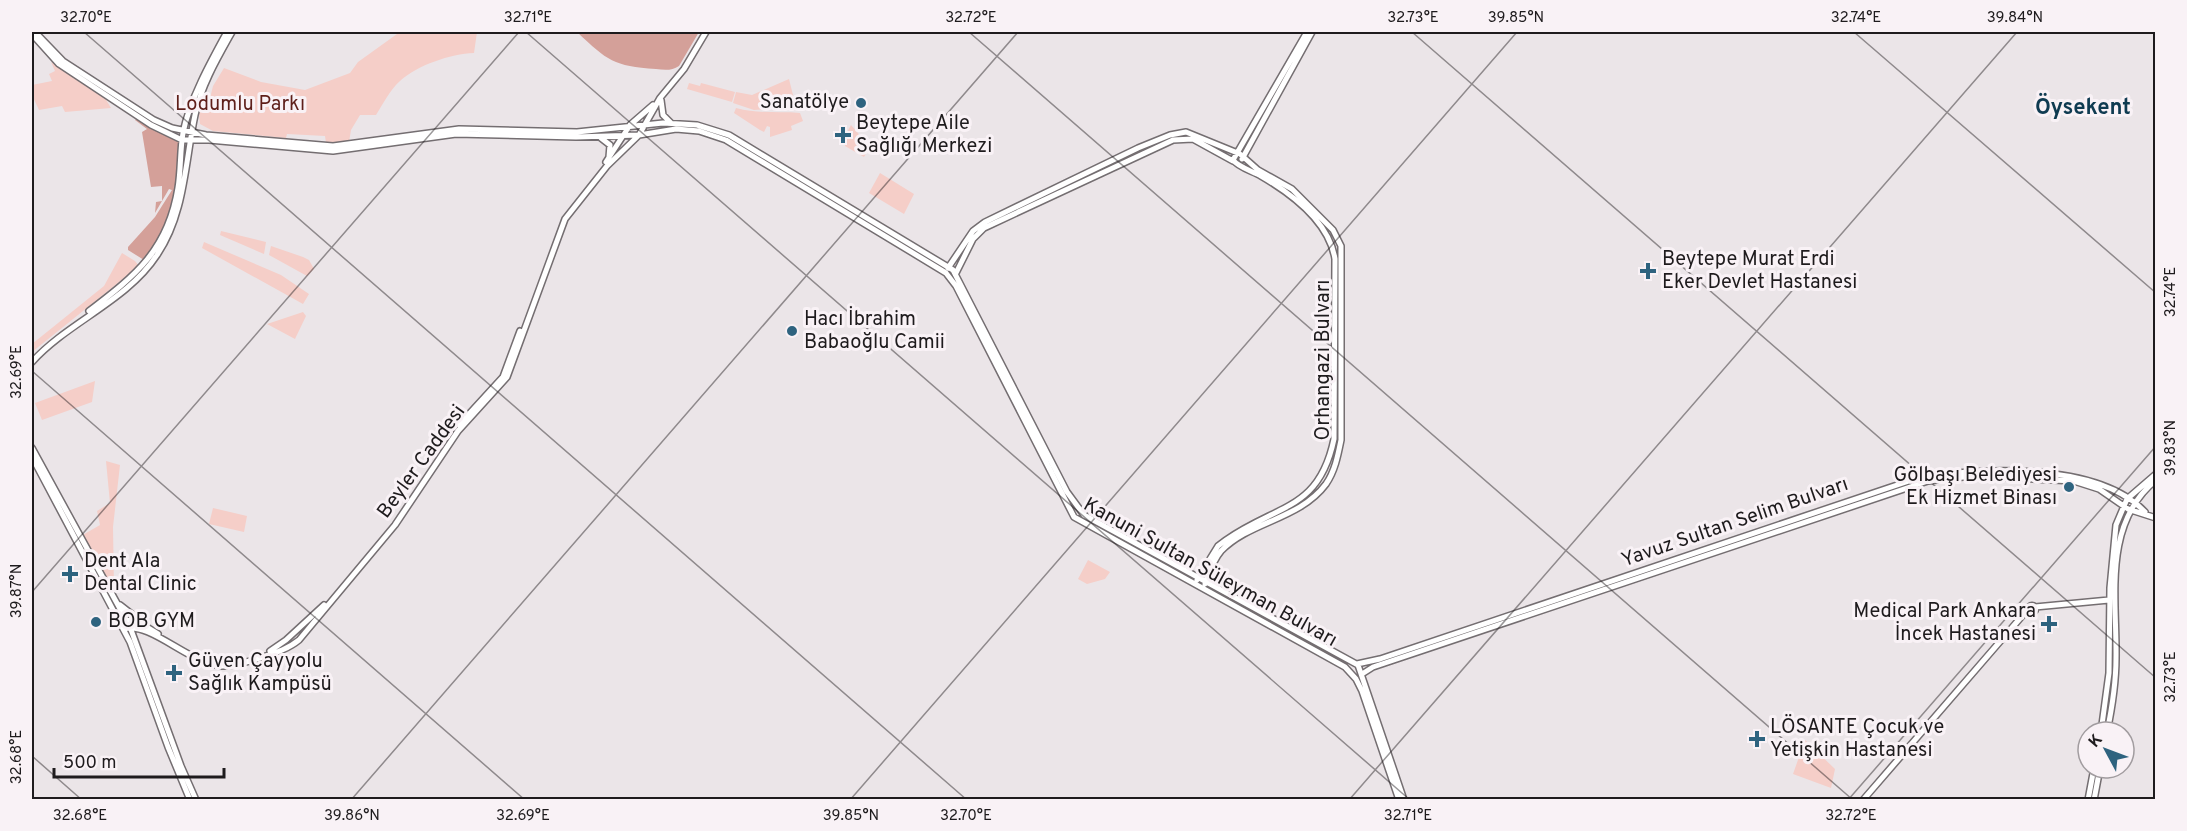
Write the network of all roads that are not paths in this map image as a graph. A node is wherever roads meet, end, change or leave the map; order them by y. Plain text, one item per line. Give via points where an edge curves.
1 (35, 32) edge
2 (226, 32) edge
3 (232, 32) edge
4 (706, 32) edge
5 (1307, 32) edge
6 (1312, 32) edge
7 (32, 34) edge
8 (660, 98) junction
9 (645, 123) junction
10 (673, 123) junction
11 (653, 124) junction
12 (630, 125) junction
13 (190, 129) junction
14 (608, 129) junction
15 (654, 132) junction
16 (639, 135) junction
17 (609, 136) junction
18 (624, 136) junction
19 (596, 137) junction
20 (187, 141) junction
21 (1128, 153) junction
22 (1240, 155) junction
23 (609, 159) junction
24 (1131, 159) junction
25 (1235, 162) junction
26 (804, 184) junction
27 (1337, 236) junction
28 (1328, 237) junction
29 (1332, 243) junction
30 (948, 272) junction
31 (956, 273) junction
32 (527, 315) junction
33 (32, 357) edge
34 (32, 362) edge
35 (32, 448) edge
36 (32, 457) edge
37 (2156, 474) edge
38 (2156, 480) edge
39 (421, 483) junction
40 (2137, 488) junction
41 (1893, 489) junction
42 (2114, 495) junction
43 (1303, 497) junction
44 (2127, 499) junction
45 (1307, 503) junction
46 (2136, 504) junction
47 (2123, 505) junction
48 (2133, 510) junction
49 (1079, 511) junction
50 (1071, 513) junction
51 (2146, 514) junction
52 (2156, 518) edge
53 (1076, 519) junction
54 (2117, 519) junction
55 (1199, 578) junction
56 (1206, 581) junction
57 (1195, 585) junction
58 (1203, 588) junction
59 (1559, 597) junction
60 (115, 600) junction
61 (2109, 600) junction
62 (1560, 604) junction
63 (123, 620) junction
64 (145, 627) junction
65 (127, 628) junction
66 (291, 636) junction
67 (299, 640) junction
68 (292, 645) junction
69 (138, 647) junction
70 (1357, 664) junction
71 (1352, 674) junction
72 (1363, 674) junction
73 (2103, 720) edge
74 (2109, 720) edge
75 (2092, 780) edge
76 (2098, 780) edge
77 (190, 800) edge
78 (196, 800) edge
79 (1399, 800) edge
80 (1404, 800) edge
81 (1863, 800) edge
82 (2088, 800) edge
83 (2094, 800) edge

1 - 13 main road via 63,61 161,124
2 - 13 main road via 212,59
3 - 13 main road via 213,66
4 - 8 main road via 684,69
5 - 22 main road
6 - 22 main road
7 - 20 main road via 61,66 145,121
8 - 9 main road
8 - 10 main road via 663,115
8 - 12 main road
9 - 11 main road
9 - 12 main road
9 - 16 main road
10 - 11 main road
10 - 26 main road via 720,131
11 - 15 main road via 650,128
12 - 14 main road
12 - 18 main road, Beyler Caddesi
13 - 14 main road via 211,135 333,146 459,129
13 - 20 main road
13 - 20 main road
14 - 17 main road via 612,131
15 - 16 main road
15 - 26 main road via 683,129 718,136
16 - 18 main road
16 - 32 main road, Beyler Caddesi via 607,166 568,215
17 - 18 main road
17 - 19 main road
18 - 23 main road, Beyler Caddesi
19 - 20 main road via 456,134 333,151
19 - 23 main road via 610,145
20 - 33 main road via 174,207 152,256
20 - 34 main road via 176,215 155,260
21 - 22 main road via 1186,132
21 - 24 main road
21 - 30 main road via 985,222 973,231
22 - 25 main road via 1233,156
22 - 27 main road via 1292,189
23 - 32 main road, Beyler Caddesi via 562,218
24 - 25 main road, Orhangazi Bulvarı via 1186,138
24 - 31 main road, Orhangazi Bulvarı via 984,228 973,239
25 - 28 main road, Orhangazi Bulvarı via 1289,192
26 - 30 main road
27 - 28 main road
27 - 29 main road
27 - 45 main road, Orhangazi Bulvarı via 1341,246 1341,440 1327,482
28 - 29 main road, Orhangazi Bulvarı
29 - 43 main road, Orhangazi Bulvarı via 1334,439 1322,478
30 - 31 main road
30 - 50 main road, Kanuni Sultan Süleyman Bulvarı
31 - 49 main road, Kanuni Sultan Süleyman Bulvarı
32 - 39 main road, Beyler Caddesi via 503,377 453,433
35 - 60 main road
36 - 63 main road
37 - 40 main road
38 - 46 main road
39 - 66 main road, Beyler Caddesi via 324,606
39 - 67 main road, Beyler Caddesi via 395,525
40 - 42 main road
40 - 44 main road
41 - 42 main road, Yavuz Sultan Selim Bulvarı via 1957,477 2065,480
41 - 59 main road, Yavuz Sultan Selim Bulvarı
41 - 62 main road, Yavuz Sultan Selim Bulvarı
42 - 44 main road, Yavuz Sultan Selim Bulvarı
42 - 47 main road, Yavuz Sultan Selim Bulvarı
42 - 54 main road
43 - 45 main road
43 - 55 main road, Orhangazi Bulvarı via 1218,546
44 - 46 main road, Yavuz Sultan Selim Bulvarı
44 - 47 main road
45 - 56 main road, Orhangazi Bulvarı via 1229,545 1215,560
46 - 48 main road
46 - 51 main road, Yavuz Sultan Selim Bulvarı
47 - 48 main road, Yavuz Sultan Selim Bulvarı
47 - 54 main road
48 - 51 main road, Yavuz Sultan Selim Bulvarı
48 - 74 main road via 2121,532 2117,551 2115,672
49 - 50 main road
49 - 53 main road via 1081,516
49 - 55 main road, Kanuni Sultan Süleyman Bulvarı
50 - 53 main road, Kanuni Sultan Süleyman Bulvarı
51 - 52 main road, Yavuz Sultan Selim Bulvarı
53 - 57 main road, Kanuni Sultan Süleyman Bulvarı
54 - 61 main road
55 - 56 main road, Kanuni Sultan Süleyman Bulvarı
55 - 57 main road, Orhangazi Bulvarı
56 - 58 main road, Orhangazi Bulvarı
56 - 70 main road, Kanuni Sultan Süleyman Bulvarı
57 - 58 main road, Kanuni Sultan Süleyman Bulvarı
58 - 71 main road, Kanuni Sultan Süleyman Bulvarı via 1287,632
59 - 62 main road
59 - 70 main road, Yavuz Sultan Selim Bulvarı
60 - 63 main road
60 - 64 main road
61 - 73 main road via 2109,674
61 - 81 main road via 2046,607 2024,616
62 - 72 main road, Yavuz Sultan Selim Bulvarı via 1372,667
63 - 64 main road, Beyler Caddesi
63 - 65 main road
64 - 65 main road, Beyler Caddesi
64 - 66 main road, Beyler Caddesi via 176,646 220,663 269,652
64 - 68 main road, Beyler Caddesi via 183,652 219,666 244,663
64 - 69 main road via 138,635
65 - 69 main road
65 - 77 main road
66 - 67 main road
66 - 68 main road
67 - 68 main road, Beyler Caddesi
69 - 78 main road
70 - 71 main road
70 - 72 main road
71 - 72 main road
71 - 79 main road, Kanuni Sultan Süleyman Bulvarı via 1362,691
72 - 80 main road
75 - 82 main road
76 - 83 main road

